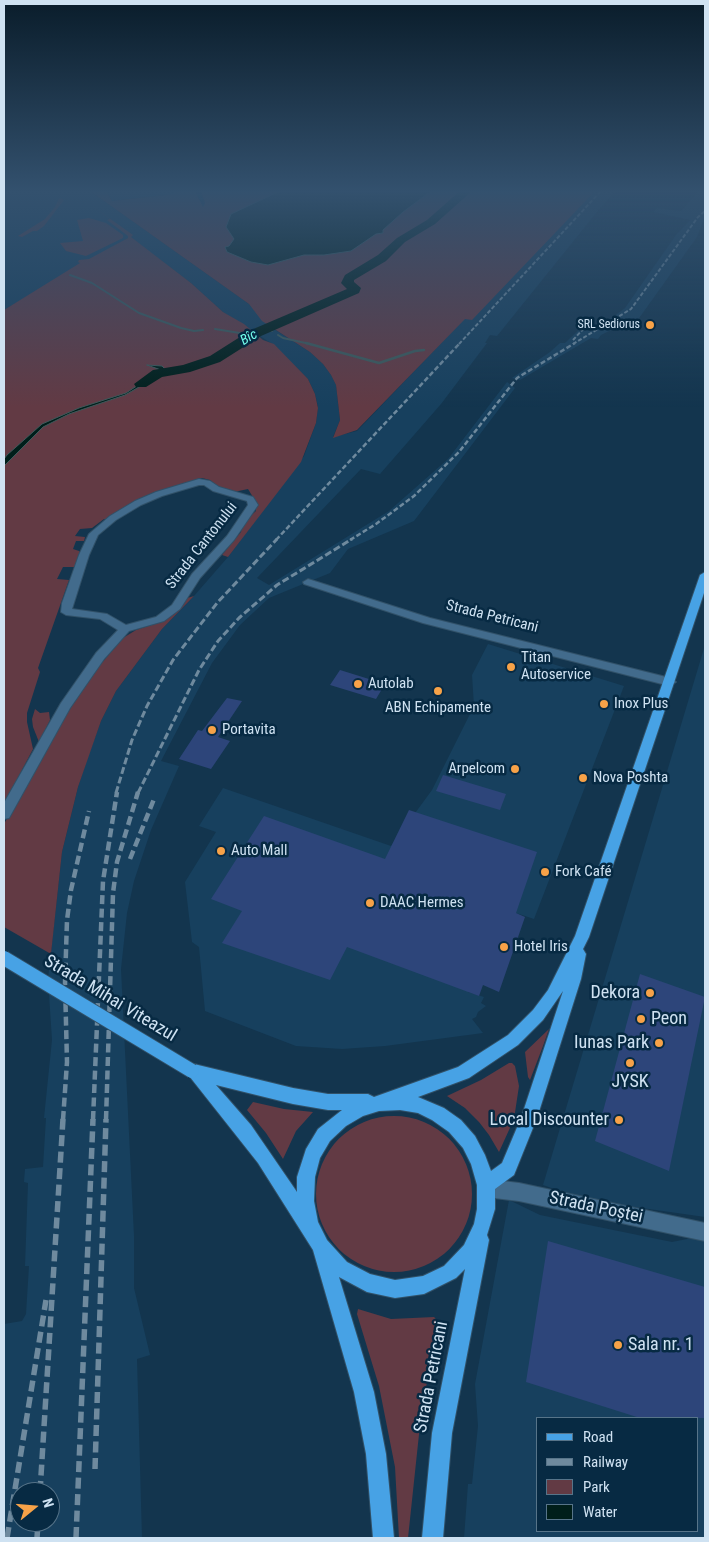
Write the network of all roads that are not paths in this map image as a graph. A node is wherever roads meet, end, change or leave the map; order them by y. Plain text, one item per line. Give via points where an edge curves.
1 (705, 575) edge
2 (308, 582) dead end
3 (124, 629) junction
4 (670, 682) junction
5 (4, 814) edge
6 (582, 937) junction
7 (4, 958) edge
8 (194, 1072) junction
9 (379, 1103) junction
10 (486, 1186) junction
11 (482, 1226) junction
12 (705, 1232) edge
13 (321, 1246) junction
14 (383, 1538) edge
15 (433, 1538) edge

1 - 4 main road
2 - 4 street, Strada Petricani via 427,621
3 - 3 street, Strada Cantonului via 103,616 66,612 94,534 138,503 199,482 250,499 254,505 231,538 196,576 176,607 160,619
3 - 5 street via 100,656 65,706
4 - 6 main road
6 - 9 main road via 553,995 513,1040 463,1073
6 - 10 main road via 574,979 520,1141 508,1169
7 - 8 main road, Strada Mihai Viteazul, bridge
8 - 9 main road, Strada Mihai Viteazul via 328,1102
8 - 13 main road, Strada Mihai Viteazul via 245,1131
9 - 10 main road, Strada Mihai Viteazul via 400,1102 419,1106 455,1126 479,1161
9 - 13 main road via 340,1120 324,1135 312,1155 306,1177 305,1200 310,1224
10 - 11 main road, Strada Mihai Viteazul
10 - 12 street, Strada Poștei
11 - 13 main road via 470,1251 450,1272 424,1285 395,1288 367,1283 341,1268
11 - 15 main road, Strada Petricani via 442,1433
13 - 14 main road via 364,1392 376,1454

